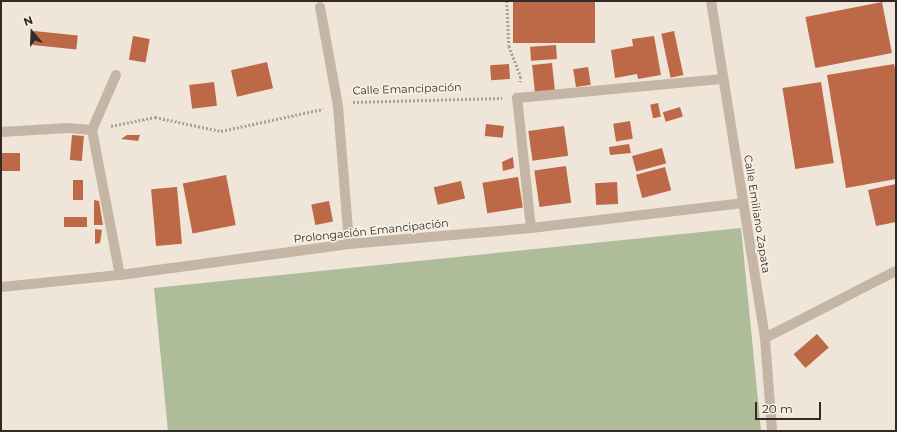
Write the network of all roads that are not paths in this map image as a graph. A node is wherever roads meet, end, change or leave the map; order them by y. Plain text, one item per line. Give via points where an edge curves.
1 (711, 1) edge
2 (320, 7) dead end
3 (116, 75) dead end
4 (723, 79) junction
5 (92, 130) junction
6 (1, 132) edge
7 (743, 203) junction
8 (531, 228) junction
9 (349, 244) junction
10 (896, 271) edge
11 (120, 275) junction
12 (1, 287) edge
13 (765, 338) junction
14 (772, 431) edge

1 - 4 street, Calle Emiliano Zapata
2 - 9 street via 338,106
3 - 5 street
4 - 7 street, Calle Emiliano Zapata
4 - 8 street via 517,98
5 - 6 street via 68,128
5 - 11 street
7 - 8 street, Prolongación Emancipación
7 - 13 street, Calle Emiliano Zapata
8 - 9 street, Prolongación Emancipación
9 - 11 street, Prolongación Emancipación
10 - 13 street
11 - 12 street, Prolongación Emancipación
13 - 14 street, Calle Emiliano Zapata

